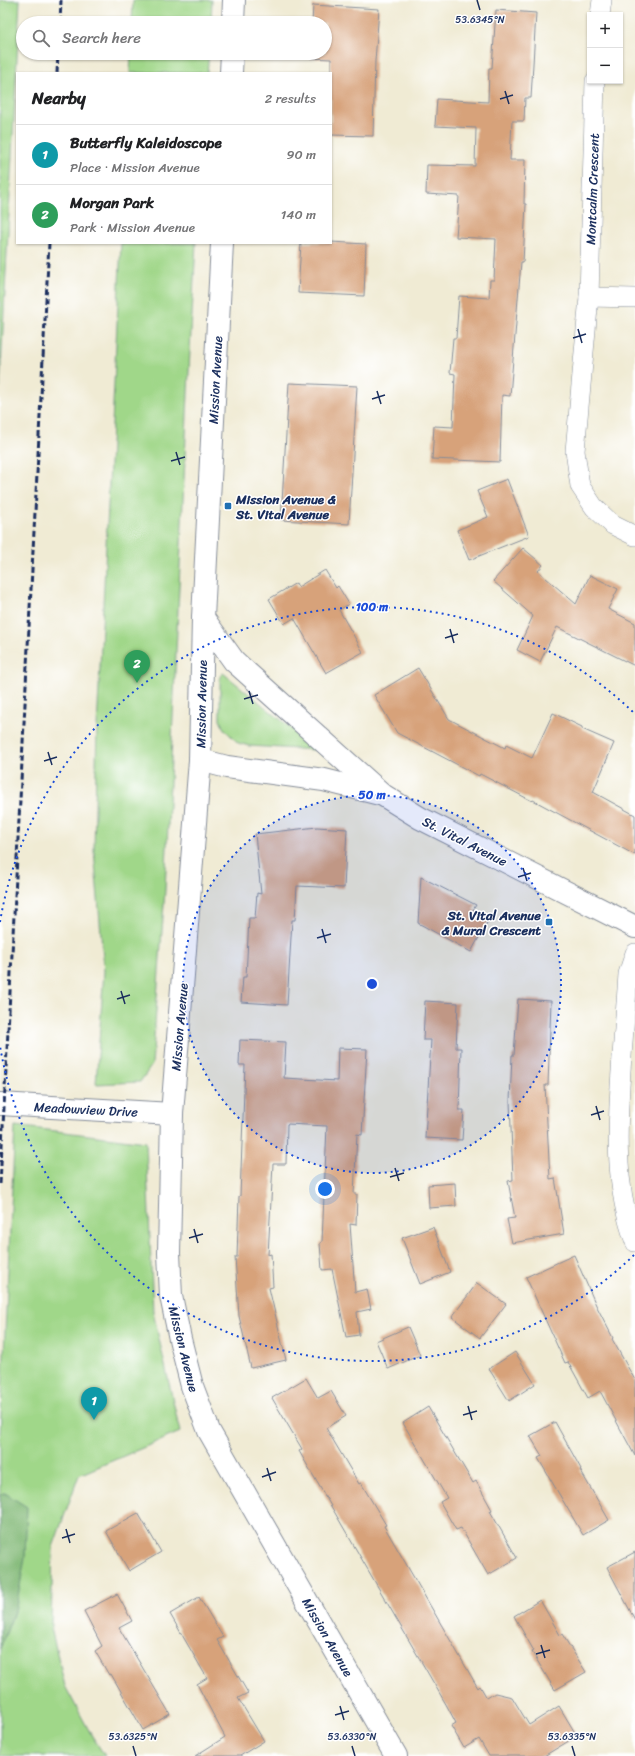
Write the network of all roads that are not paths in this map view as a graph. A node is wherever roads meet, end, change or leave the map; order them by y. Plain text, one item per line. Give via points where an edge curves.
1 (234, 0) edge
2 (602, 0) edge
3 (600, 12) edge
4 (233, 16) edge
5 (232, 60) edge
6 (231, 72) edge
7 (595, 84) edge
8 (222, 244) edge
9 (589, 297) junction
10 (635, 298) edge
11 (635, 536) edge
12 (203, 618) junction
13 (200, 760) junction
14 (383, 795) junction
15 (635, 927) edge
16 (635, 953) edge
17 (0, 1104) edge
18 (172, 1114) junction
19 (635, 1242) edge
20 (396, 1756) edge

1 - 4 street
2 - 3 street
5 - 6 street
7 - 9 street, Montcalm Crescent
8 - 12 street, Mission Avenue
9 - 10 street
9 - 11 street, Montcalm Crescent via 575,452 580,486 594,507 613,525
12 - 13 street, Mission Avenue
12 - 14 street, St. Vital Avenue via 234,661
13 - 14 street, St. Vital Avenue via 227,767 324,780
13 - 18 street, Mission Avenue
14 - 15 street, St. Vital Avenue via 420,818
16 - 19 street via 628,974 617,1149 624,1204
17 - 18 street, Meadowview Drive
18 - 20 street, Mission Avenue via 169,1253 171,1296 192,1386 209,1431

